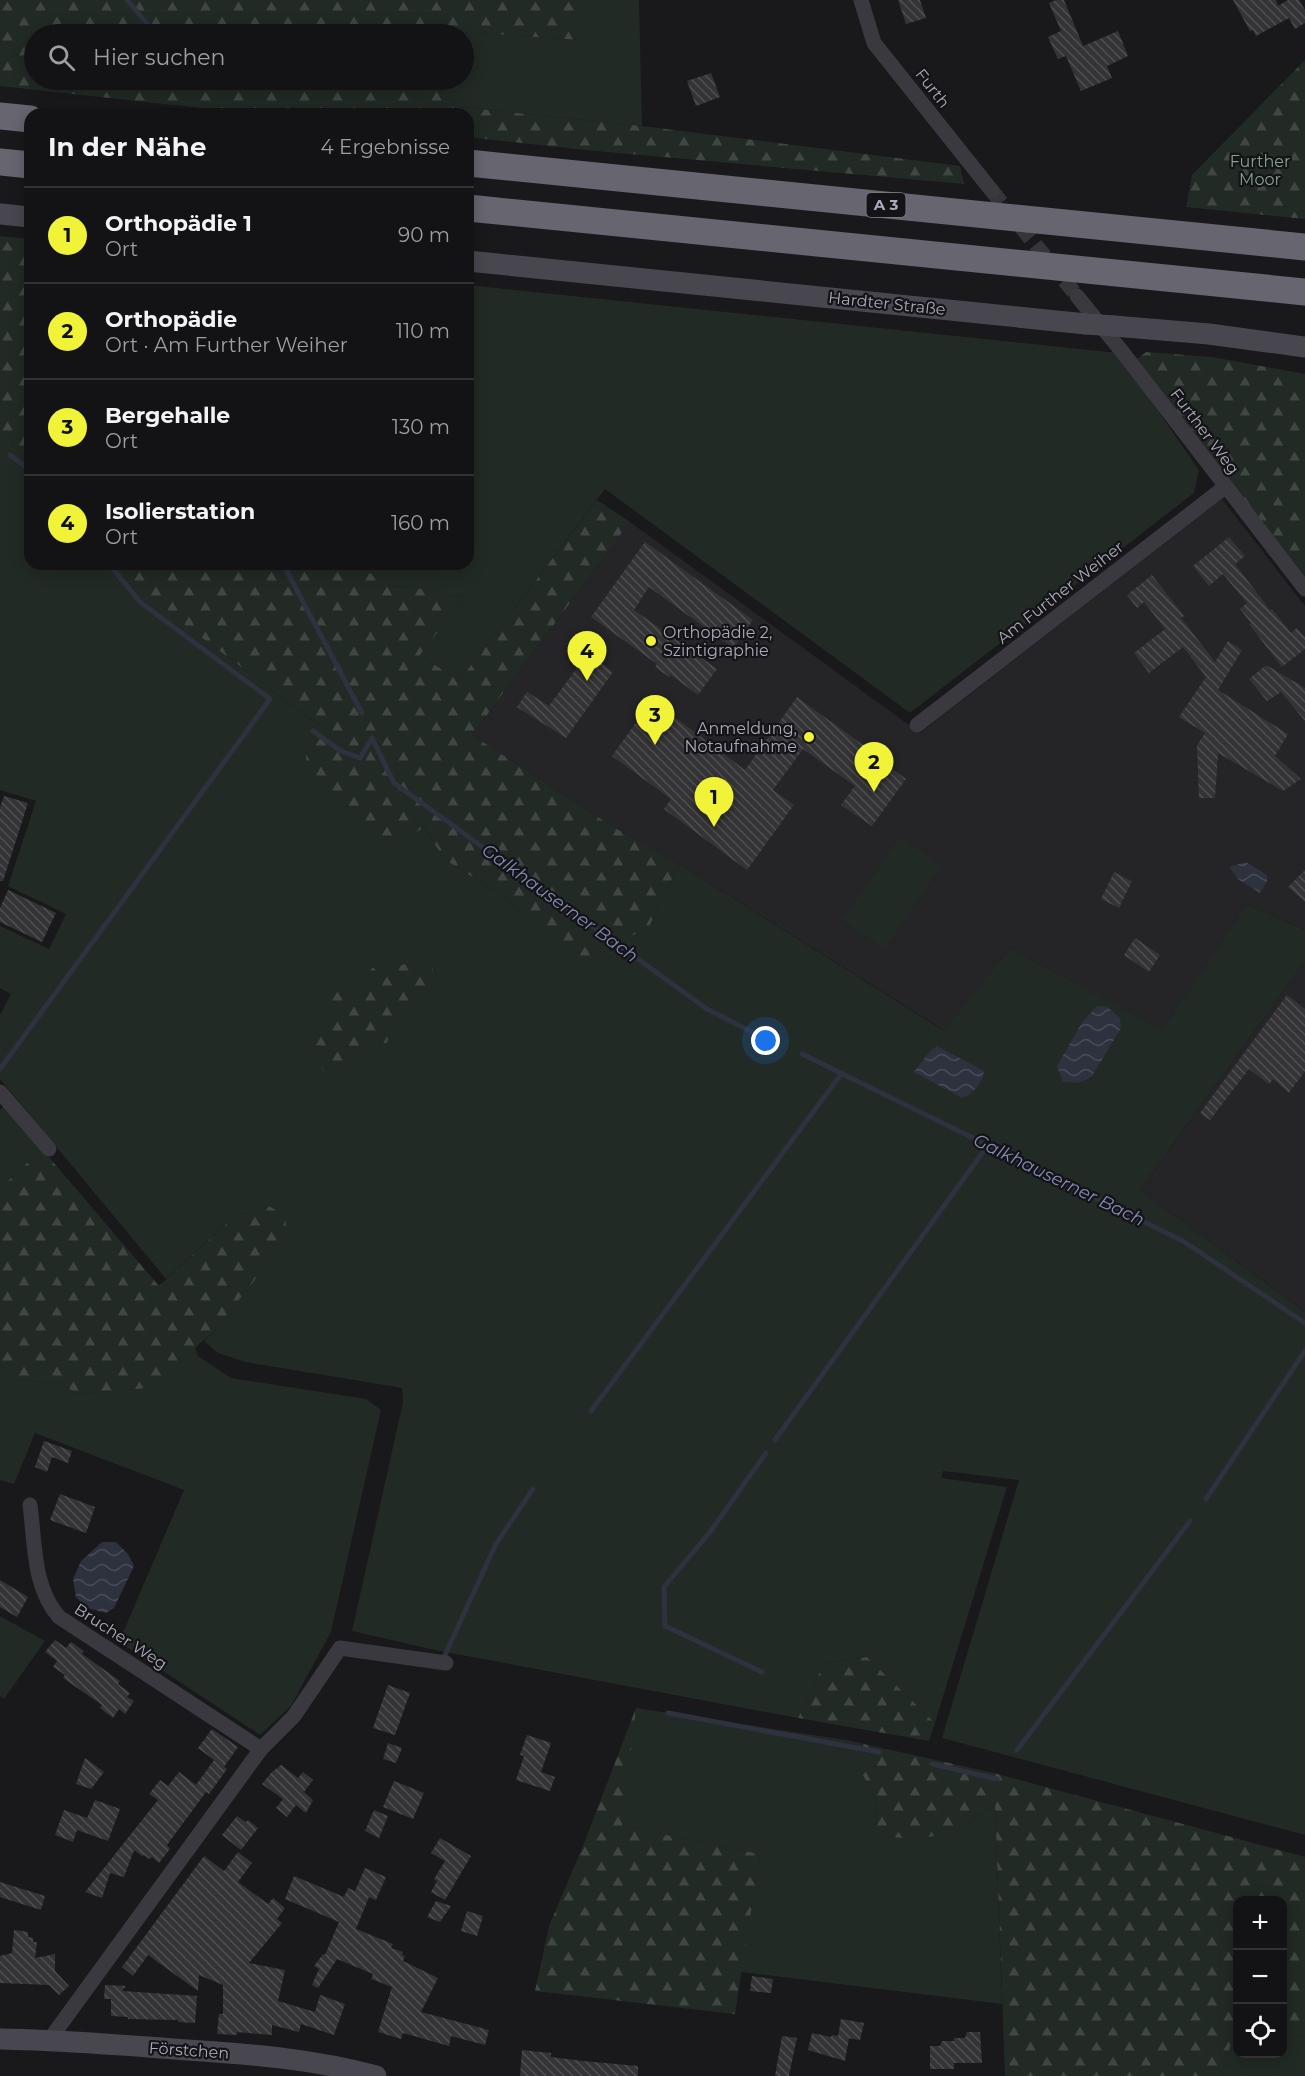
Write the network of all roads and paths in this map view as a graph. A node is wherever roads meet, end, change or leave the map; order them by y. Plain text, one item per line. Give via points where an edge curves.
1 (861, 0) edge
2 (0, 116) edge
3 (24, 118) edge
4 (0, 162) edge
5 (24, 164) edge
6 (474, 164) edge
7 (992, 191) tunnel mouth
8 (474, 209) edge
9 (0, 214) edge
10 (24, 216) edge
11 (1305, 247) edge
12 (474, 262) edge
13 (1305, 292) edge
14 (1077, 296) tunnel mouth
15 (1305, 350) edge
16 (1225, 487) junction
17 (1305, 589) edge
18 (917, 725) dead end
19 (0, 1092) edge
20 (50, 1149) dead end
21 (30, 1505) dead end
22 (446, 1663) dead end
23 (261, 1749) junction
24 (0, 2039) edge
25 (50, 2039) junction
26 (376, 2076) edge

1 - 7 street, Furth via 874,43
2 - 3 highway
4 - 5 highway
6 - 11 highway, A 3
8 - 13 highway
9 - 10 main road
12 - 15 main road, Hardter Straße, bridge via 1209,334
14 - 16 street, Further Weg
16 - 17 street, Further Weg
16 - 18 street, Am Further Weiher
19 - 20 street
21 - 23 street, Brucher Weg via 40,1583 48,1605 59,1617
22 - 23 street via 340,1648 294,1716
23 - 25 street
24 - 25 main road, Förstchen
25 - 26 main road, Förstchen via 276,2056

